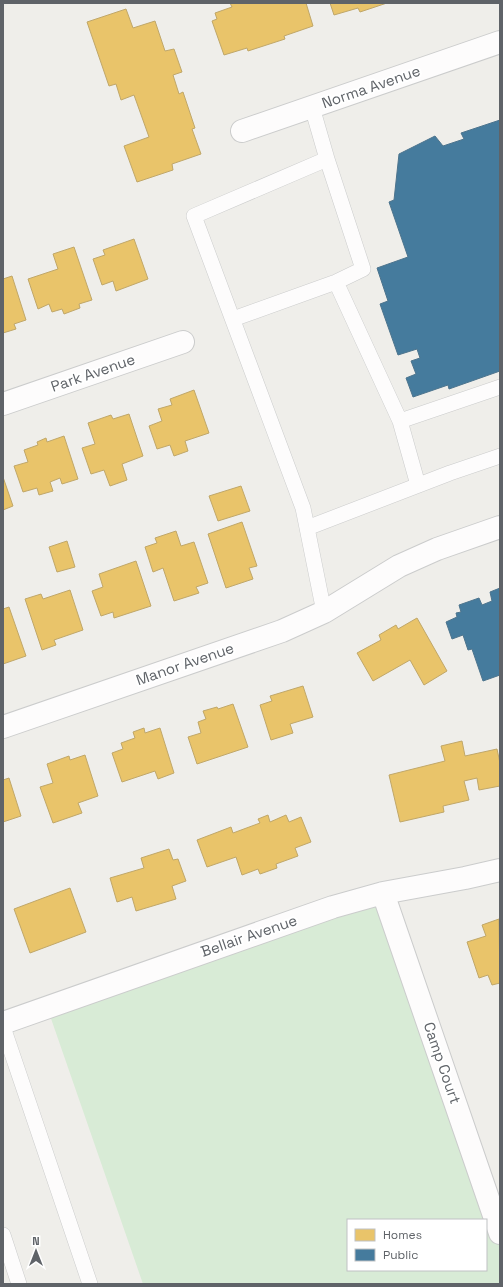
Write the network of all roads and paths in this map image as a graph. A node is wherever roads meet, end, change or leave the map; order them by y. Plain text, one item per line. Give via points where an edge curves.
1 (500, 42) edge
2 (312, 107) junction
3 (242, 131) dead end
4 (328, 159) junction
5 (336, 282) junction
6 (233, 319) junction
7 (183, 342) dead end
8 (500, 387) edge
9 (3, 404) edge
10 (400, 421) junction
11 (500, 456) edge
12 (418, 485) junction
13 (500, 527) edge
14 (307, 528) junction
15 (324, 612) junction
16 (3, 727) edge
17 (500, 870) edge
18 (383, 893) junction
19 (3, 1023) edge
20 (3, 1027) edge
21 (498, 1221) edge
22 (3, 1235) edge
23 (20, 1284) edge
24 (90, 1284) edge

1 - 2 street, Norma Avenue
2 - 3 street, Norma Avenue
2 - 4 lane
4 - 5 lane via 363,269
4 - 6 lane via 194,216
5 - 6 lane
5 - 10 lane
6 - 14 lane via 303,508
7 - 9 street, Park Avenue
8 - 10 lane
10 - 12 lane
11 - 12 lane
12 - 14 lane
13 - 15 street, Manor Avenue via 431,551 399,566
14 - 15 lane
15 - 16 street, Manor Avenue via 282,631
17 - 18 street, Bellair Avenue
18 - 19 street, Bellair Avenue via 333,907
18 - 21 street, Camp Court
20 - 24 lane
22 - 23 lane

